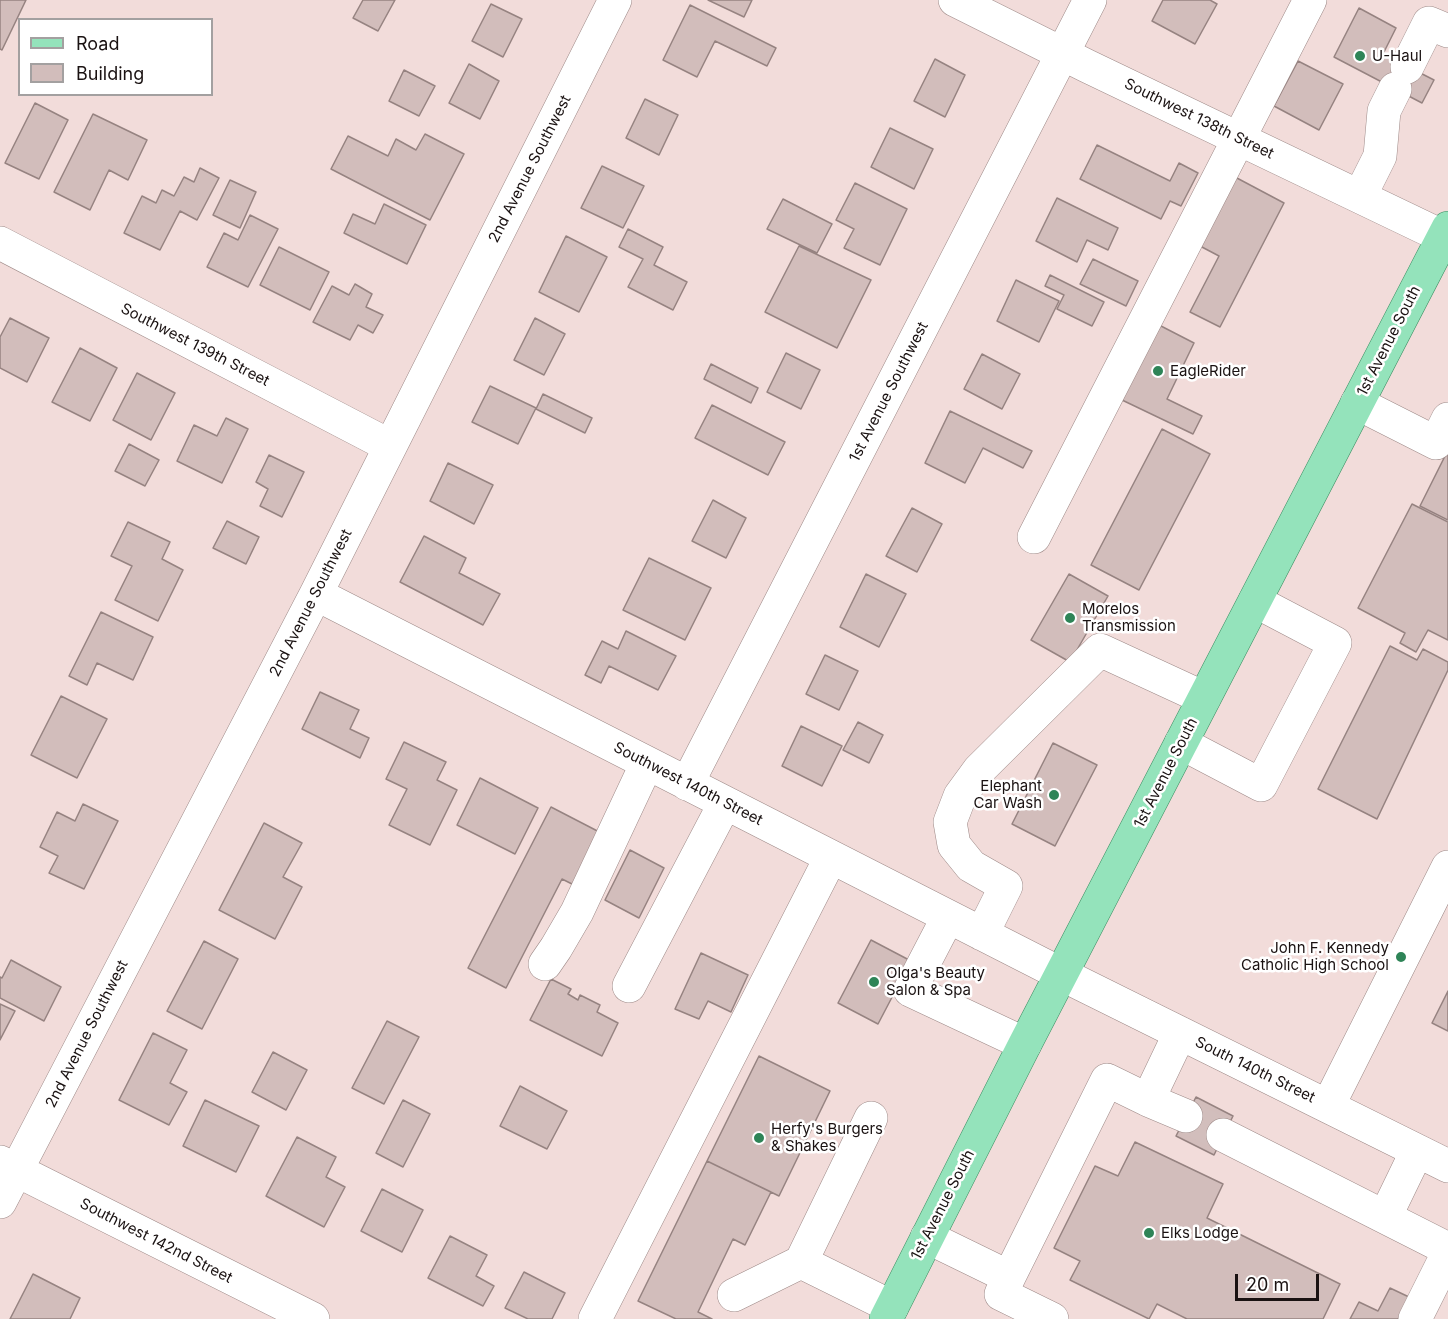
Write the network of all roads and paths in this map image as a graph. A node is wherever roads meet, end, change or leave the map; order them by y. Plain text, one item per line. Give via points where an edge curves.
1 (615, 0) edge
2 (955, 0) edge
3 (1090, 0) edge
4 (1310, 0) edge
5 (1448, 30) edge
6 (1062, 54) junction
7 (1239, 139) junction
8 (1360, 196) junction
9 (1447, 234) edge
10 (0, 243) edge
11 (1357, 404) junction
12 (1448, 419) edge
13 (390, 446) junction
14 (1034, 537) dead end
15 (315, 594) junction
16 (1255, 601) junction
17 (1204, 698) junction
18 (1181, 743) junction
19 (647, 763) junction
20 (687, 784) junction
21 (725, 803) junction
22 (831, 857) junction
23 (1448, 867) edge
24 (948, 916) junction
25 (982, 934) junction
26 (544, 964) dead end
27 (1061, 974) junction
28 (628, 986) dead end
29 (1180, 1033) junction
30 (1025, 1044) junction
31 (1148, 1100) junction
32 (1328, 1106) junction
33 (1186, 1116) tunnel mouth
34 (871, 1118) dead end
35 (1223, 1135) tunnel mouth
36 (1417, 1150) junction
37 (8, 1166) edge
38 (1448, 1166) edge
39 (0, 1202) edge
40 (1385, 1217) junction
41 (927, 1237) junction
42 (1448, 1251) edge
43 (801, 1262) junction
44 (1010, 1277) junction
45 (734, 1296) dead end
46 (889, 1313) edge
47 (312, 1319) edge
48 (595, 1319) edge
49 (1052, 1319) edge
50 (1415, 1319) edge

1 - 13 street, 2nd Avenue Southwest
2 - 6 street, Southwest 138th Street
3 - 6 street, 1st Avenue Southwest
4 - 7 street
5 - 8 street via 1429,23 1384,111 1380,156
6 - 7 street, Southwest 138th Street
6 - 20 street, 1st Avenue Southwest
7 - 8 street, Southwest 138th Street
7 - 14 street
8 - 9 street, Southwest 138th Street
9 - 11 main road, 1st Avenue South
10 - 13 street, Southwest 139th Street
11 - 12 street via 1436,443
11 - 16 main road, 1st Avenue South
13 - 15 street, 2nd Avenue Southwest
15 - 19 street, Southwest 140th Street
15 - 37 street, 2nd Avenue Southwest
16 - 17 main road, 1st Avenue South
16 - 18 street via 1335,643 1330,653 1261,785
17 - 18 main road, 1st Avenue South
17 - 25 street via 1100,650 979,770 960,796 950,822 954,845 971,866 1006,886
18 - 27 main road, 1st Avenue South
19 - 20 street, Southwest 140th Street
19 - 26 street via 577,912
20 - 21 street, Southwest 140th Street
21 - 22 street, Southwest 140th Street
21 - 28 street
22 - 24 street, Southwest 140th Street
22 - 48 street
23 - 32 street
24 - 25 street, Southwest 140th Street
24 - 30 street via 910,990
25 - 27 street, Southwest 140th Street
27 - 29 street, South 140th Street
27 - 30 main road, 1st Avenue South
29 - 31 street
29 - 32 street, South 140th Street
30 - 41 main road, 1st Avenue South
31 - 33 street
31 - 44 street via 1107,1080
32 - 36 street, South 140th Street
34 - 43 street
35 - 40 street
36 - 38 street, South 140th Street
36 - 40 street
37 - 39 street, 2nd Avenue Southwest
37 - 47 street, Southwest 142nd Street
40 - 42 street
41 - 44 street
41 - 46 main road, 1st Avenue South
42 - 50 street
43 - 45 street
43 - 46 street
44 - 49 street via 1001,1294

